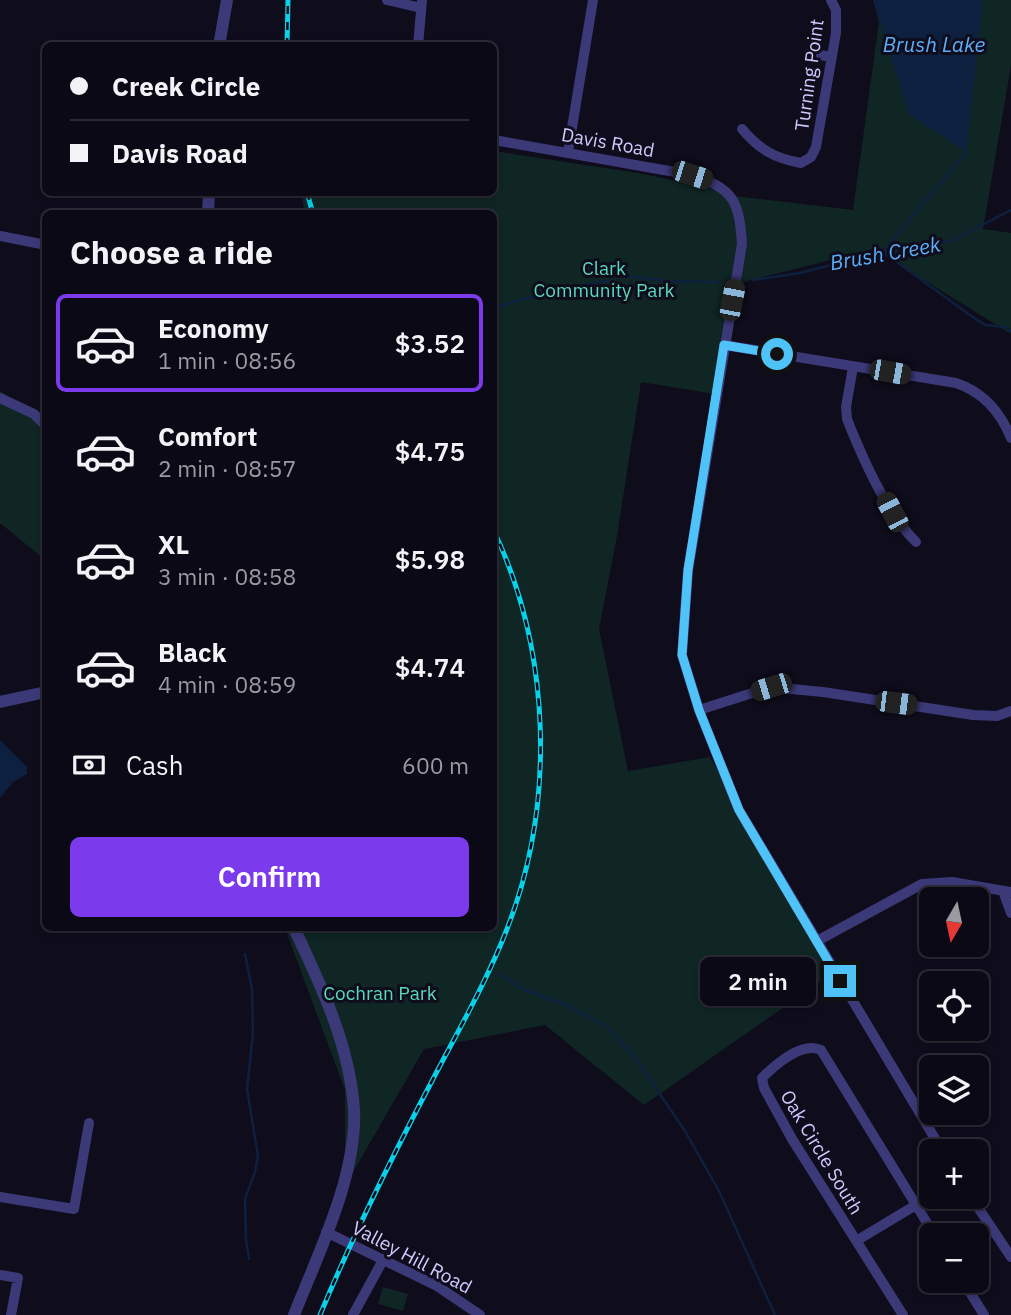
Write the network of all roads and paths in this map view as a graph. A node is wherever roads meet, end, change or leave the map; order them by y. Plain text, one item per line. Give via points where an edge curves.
1 (227, 0) edge
2 (387, 0) edge
3 (593, 0) edge
4 (831, 0) edge
5 (422, 4) edge
6 (220, 42) edge
7 (418, 42) edge
8 (809, 53) dead end
9 (831, 57) junction
10 (743, 129) dead end
11 (497, 140) edge
12 (568, 152) junction
13 (0, 236) edge
14 (42, 244) edge
15 (724, 345) junction
16 (853, 367) junction
17 (0, 398) edge
18 (42, 422) edge
19 (1010, 433) edge
20 (916, 542) dead end
21 (42, 693) edge
22 (0, 702) edge
23 (699, 710) junction
24 (1011, 711) edge
25 (1007, 891) edge
26 (1011, 914) edge
27 (295, 931) edge
28 (817, 941) junction
29 (89, 1123) dead end
30 (935, 1139) edge
31 (0, 1197) edge
32 (919, 1203) edge
33 (915, 1205) junction
34 (979, 1209) edge
35 (927, 1223) edge
36 (326, 1233) junction
37 (856, 1241) junction
38 (1011, 1257) edge
39 (383, 1260) junction
40 (0, 1275) edge
41 (970, 1293) edge
42 (11, 1315) edge
43 (295, 1315) edge
44 (353, 1315) edge
45 (480, 1315) edge
46 (903, 1315) edge
47 (984, 1315) edge

1 - 6 street
2 - 5 street
3 - 12 street
4 - 9 street, Turning Point via 837,20
5 - 7 street
8 - 9 street
9 - 10 street, Turning Point via 811,158 801,163 771,155
11 - 12 street, Davis Road
12 - 15 street, Davis Road via 692,175 731,194 740,214 742,244
13 - 14 street
15 - 16 street
15 - 23 street, Davis Road via 688,570 682,655
16 - 19 street via 966,387 988,401
16 - 20 street via 847,419 892,512
17 - 18 street
21 - 22 street
23 - 24 street via 771,687 973,715 997,716
23 - 28 street, Davis Road via 739,810
25 - 26 street
25 - 28 street via 952,882 922,884
27 - 36 street via 326,998 347,1062 354,1111 350,1151
28 - 30 street, Davis Road
29 - 31 street via 74,1209
32 - 33 street
33 - 35 street
33 - 37 street
33 - 37 street, Oak Circle South via 821,1049 801,1049 762,1079 764,1088
34 - 38 street
36 - 39 street, Valley Hill Road
36 - 43 street
37 - 46 street
39 - 44 street
39 - 45 street, Valley Hill Road via 437,1286
40 - 42 street via 18,1278
41 - 47 street

